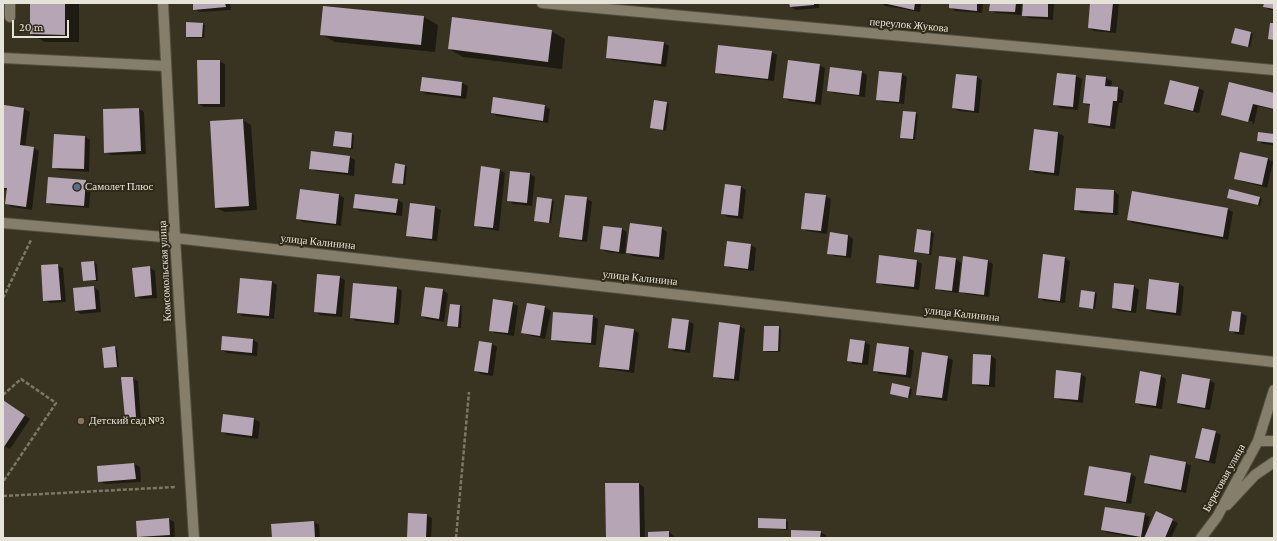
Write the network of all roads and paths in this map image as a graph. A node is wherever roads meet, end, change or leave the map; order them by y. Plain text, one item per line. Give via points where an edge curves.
1 (10, 3) edge
2 (163, 3) edge
3 (542, 3) edge
4 (10, 17) dead end
5 (3, 58) edge
6 (166, 66) junction
7 (1274, 70) edge
8 (3, 223) edge
9 (38, 226) junction
10 (175, 238) junction
11 (3, 298) edge
12 (1274, 362) edge
13 (1274, 390) edge
14 (469, 392) dead end
15 (3, 393) edge
16 (1258, 441) junction
17 (1274, 442) edge
18 (1274, 462) edge
19 (3, 482) edge
20 (190, 486) junction
21 (3, 496) edge
22 (1217, 517) junction
23 (194, 538) edge
24 (456, 538) edge
25 (1201, 538) edge

1 - 4 street
2 - 6 street, Комсомольская улица
3 - 7 street, переулок Жукова
5 - 6 street
6 - 10 street, Комсомольская улица
8 - 9 street, улица Калинина
9 - 10 street, улица Калинина
9 - 11 path
10 - 12 street, улица Калинина
10 - 20 street, Комсомольская улица
13 - 16 street
14 - 24 path
15 - 19 path via 21,379 56,402
16 - 17 street, Береговая улица
16 - 22 street, Береговая улица
18 - 22 street via 1255,475
20 - 21 path
20 - 23 street, Комсомольская улица
22 - 25 street, Береговая улица

